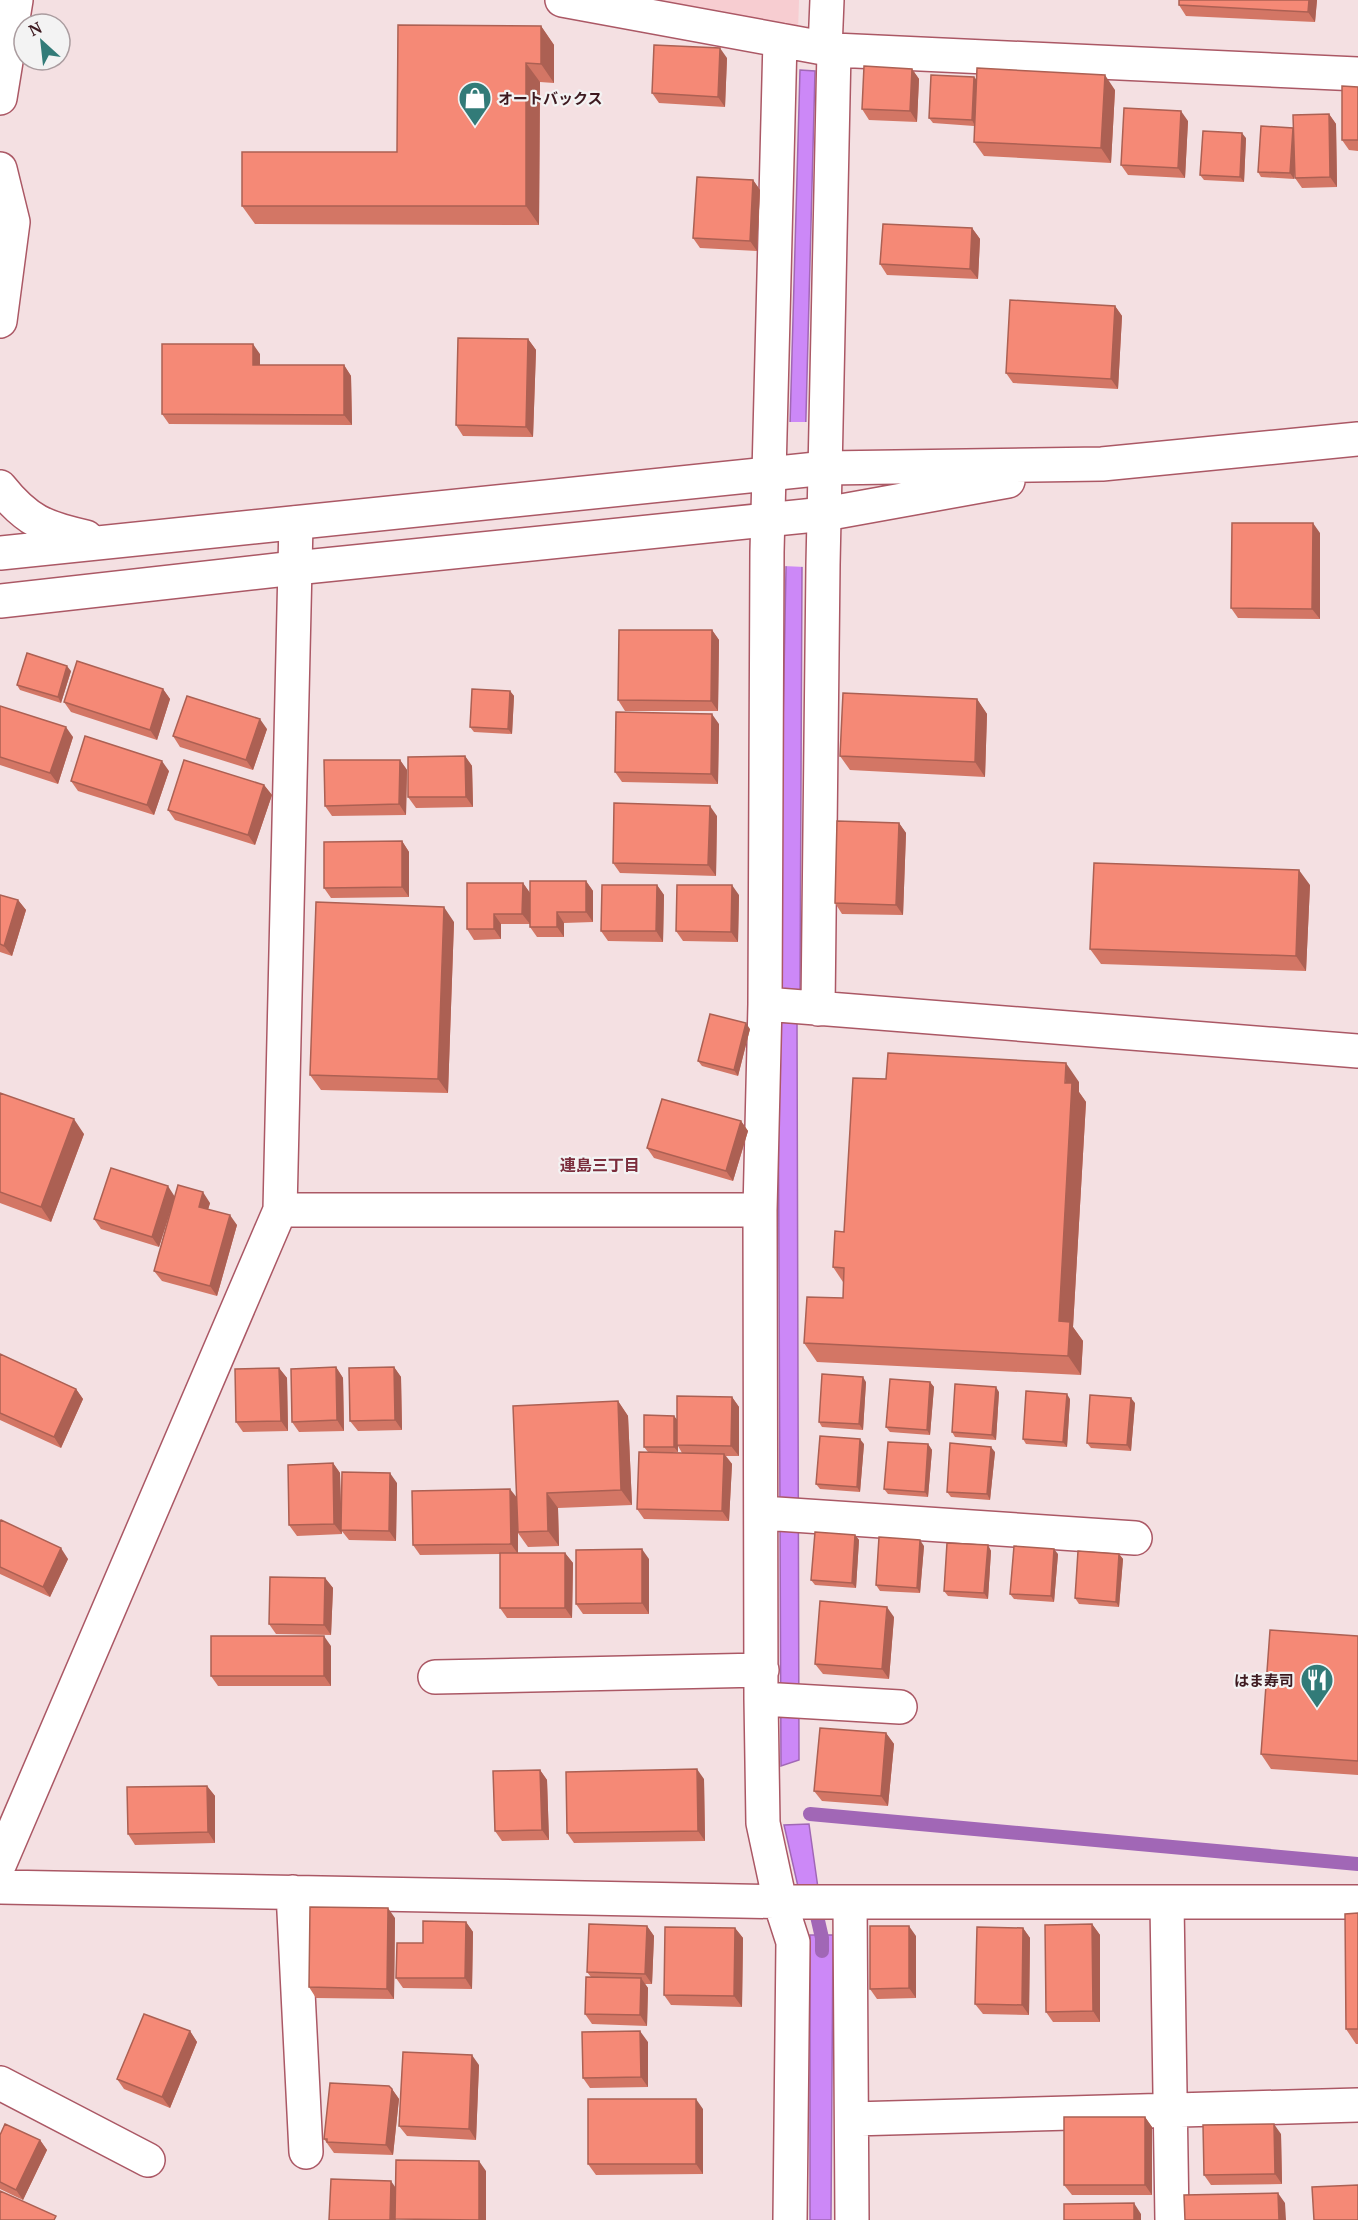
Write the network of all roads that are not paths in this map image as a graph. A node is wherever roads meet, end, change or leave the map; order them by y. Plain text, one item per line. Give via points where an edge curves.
1 (16, 0) edge
2 (562, 0) edge
3 (827, 0) edge
4 (780, 40) junction
5 (830, 50) junction
6 (1358, 74) edge
7 (0, 98) edge
8 (0, 169) edge
9 (0, 321) edge
10 (1358, 439) edge
11 (1101, 464) junction
12 (797, 471) junction
13 (0, 487) edge
14 (796, 517) junction
15 (296, 523) junction
16 (108, 542) junction
17 (0, 553) edge
18 (295, 568) junction
19 (0, 601) edge
20 (765, 1004) junction
21 (818, 1008) junction
22 (1358, 1051) edge
23 (280, 1210) junction
24 (760, 1210) junction
25 (780, 1514) junction
26 (1135, 1538) dead end
27 (435, 1677) dead end
28 (776, 1693) junction
29 (900, 1707) dead end
30 (0, 1863) edge
31 (0, 1887) edge
32 (293, 1892) junction
33 (813, 1902) junction
34 (1358, 1902) edge
35 (1167, 1904) junction
36 (0, 2084) edge
37 (1358, 2105) edge
38 (1169, 2112) junction
39 (852, 2119) junction
40 (306, 2152) dead end
41 (148, 2160) dead end
42 (790, 2220) edge
43 (852, 2220) edge
44 (1172, 2220) edge

1 - 7 street
2 - 4 street
3 - 5 street
4 - 5 street
4 - 12 street
5 - 6 street
5 - 12 street
8 - 9 street via 13,222
10 - 11 street
11 - 12 street
11 - 14 street
12 - 14 street
12 - 14 street
12 - 15 street
13 - 16 street via 14,504 45,528
14 - 18 street
14 - 20 street
14 - 21 street
15 - 16 street
15 - 18 street
16 - 17 street
18 - 19 street
18 - 23 street
20 - 21 street
20 - 24 street
21 - 22 street
23 - 24 street
23 - 30 street
24 - 25 street
25 - 26 street
25 - 28 street
27 - 28 street
28 - 29 street
28 - 33 street via 763,1823
31 - 32 street
32 - 33 street
32 - 40 street
33 - 35 street
33 - 39 street
33 - 42 street via 793,1942
34 - 35 street
35 - 38 street
36 - 41 street
37 - 38 street
38 - 39 street
38 - 44 street
39 - 43 street

